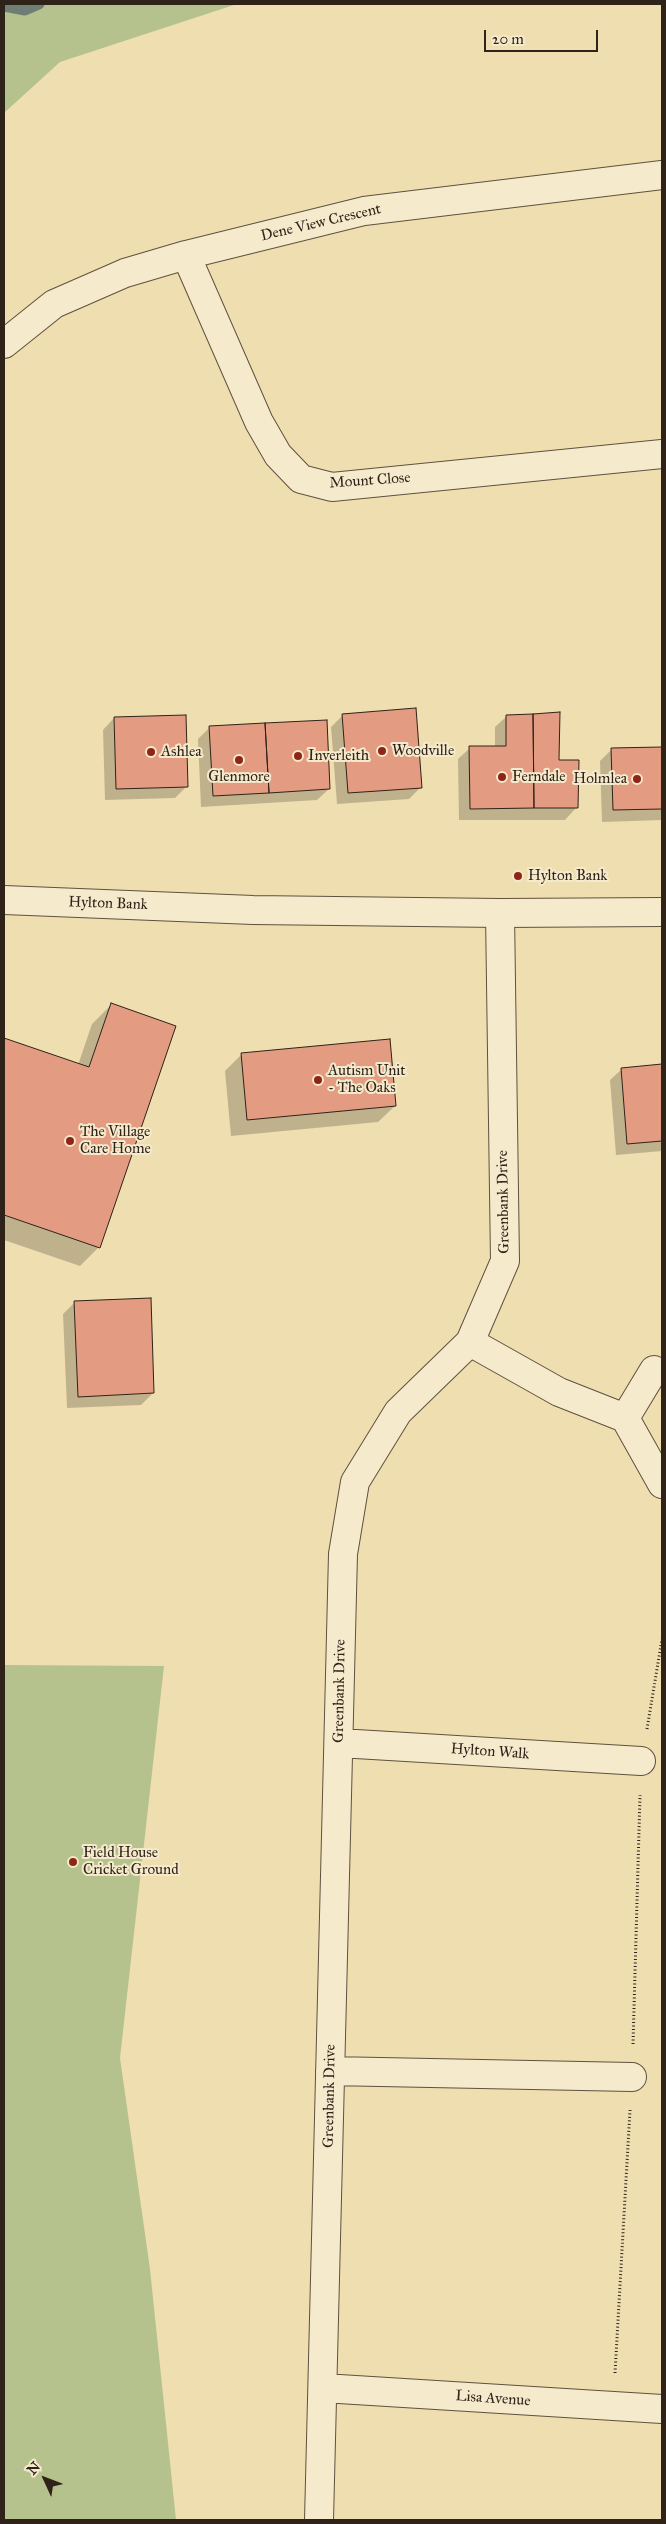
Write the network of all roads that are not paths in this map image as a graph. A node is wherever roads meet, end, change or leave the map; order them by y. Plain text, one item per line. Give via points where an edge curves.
1 (662, 175) edge
2 (186, 255) junction
3 (4, 344) edge
4 (662, 454) edge
5 (4, 900) edge
6 (662, 912) edge
7 (500, 913) junction
8 (470, 1342) junction
9 (654, 1370) dead end
10 (625, 1418) junction
11 (662, 1484) edge
12 (339, 1743) junction
13 (641, 1761) road end
14 (330, 2071) junction
15 (632, 2077) road end
16 (323, 2388) junction
17 (662, 2409) edge
18 (319, 2520) edge

1 - 2 street, Dene View Crescent via 364,211
2 - 3 street, Dene View Crescent via 124,273 54,304
2 - 4 street, Mount Close via 259,422 278,455 301,479 332,487
5 - 7 street, Hylton Bank via 253,910
6 - 7 street, Hylton Bank
7 - 8 street, Greenbank Drive via 505,1261
8 - 10 street via 559,1392
8 - 12 street, Greenbank Drive via 398,1412 355,1482 343,1554
9 - 10 street
10 - 11 street
12 - 13 street, Hylton Walk
12 - 14 street, Greenbank Drive
14 - 15 street
14 - 16 street, Greenbank Drive
16 - 17 street, Lisa Avenue
16 - 18 street, Greenbank Drive

